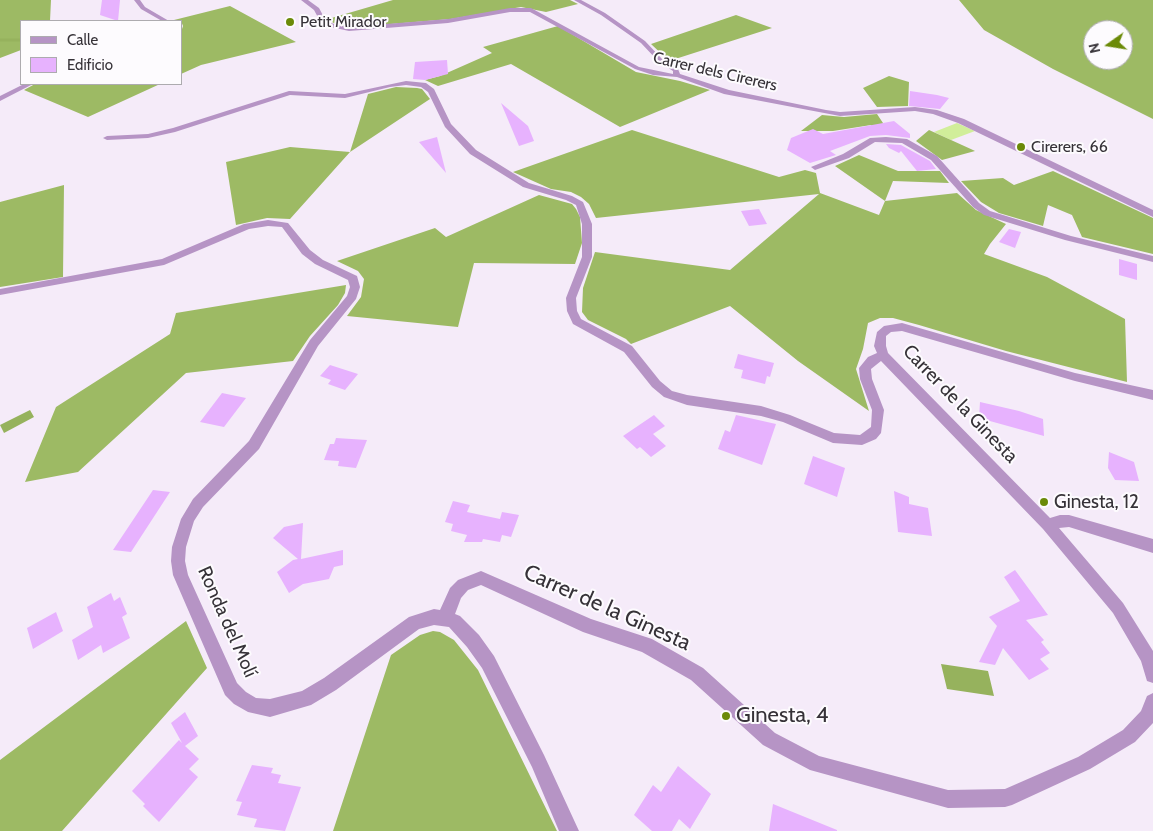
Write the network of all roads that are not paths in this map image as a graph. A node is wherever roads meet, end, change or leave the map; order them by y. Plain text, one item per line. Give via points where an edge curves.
1 (137, 0) edge
2 (304, 0) edge
3 (577, 0) edge
4 (164, 20) edge
5 (677, 75) junction
6 (27, 85) edge
7 (0, 99) edge
8 (108, 138) dead end
9 (815, 167) dead end
10 (1153, 214) edge
11 (1153, 259) edge
12 (0, 292) edge
13 (883, 356) junction
14 (1153, 395) edge
15 (1048, 525) junction
16 (1153, 546) edge
17 (445, 618) junction
18 (1153, 675) edge
19 (1153, 702) edge
20 (569, 831) edge

1 - 4 street via 143,8
2 - 5 street, Carrer dels Cirerers via 317,9 322,22 348,29 532,10 637,68
3 - 5 street via 643,42 660,60 676,70
5 - 10 street, Carrer dels Cirerers via 727,92 826,112 914,109 942,114
6 - 7 street
8 - 13 street via 148,136 174,130 289,93 345,96 390,85 422,85 431,91 448,125 474,152 526,185 580,204 588,224 587,257 571,298 572,311 577,320 590,330 628,349 668,394 687,400 762,411 833,438 862,440 877,429 878,420 865,368 872,360
9 - 11 street via 846,156 873,140 904,141 934,158 976,205 988,213 1060,236
12 - 17 street, Ronda del Molí via 164,262 247,226 285,225 306,252 353,278 355,291 314,343 254,445 198,503 188,518 179,547 181,575 231,688 254,706 270,708 305,700 406,628 425,618
13 - 14 street, Carrer de la Ginesta via 881,335 888,329 902,327 1075,377
13 - 15 street, Carrer de la Ginesta
15 - 16 street via 1069,521
15 - 18 street, Carrer de la Ginesta via 1118,608 1148,658
17 - 19 street, Carrer de la Ginesta via 455,593 462,585 481,578 488,580 589,626 646,645 697,674 769,739 816,764 948,799 1004,798 1084,763 1129,736 1147,717
17 - 20 street via 461,627 488,662

